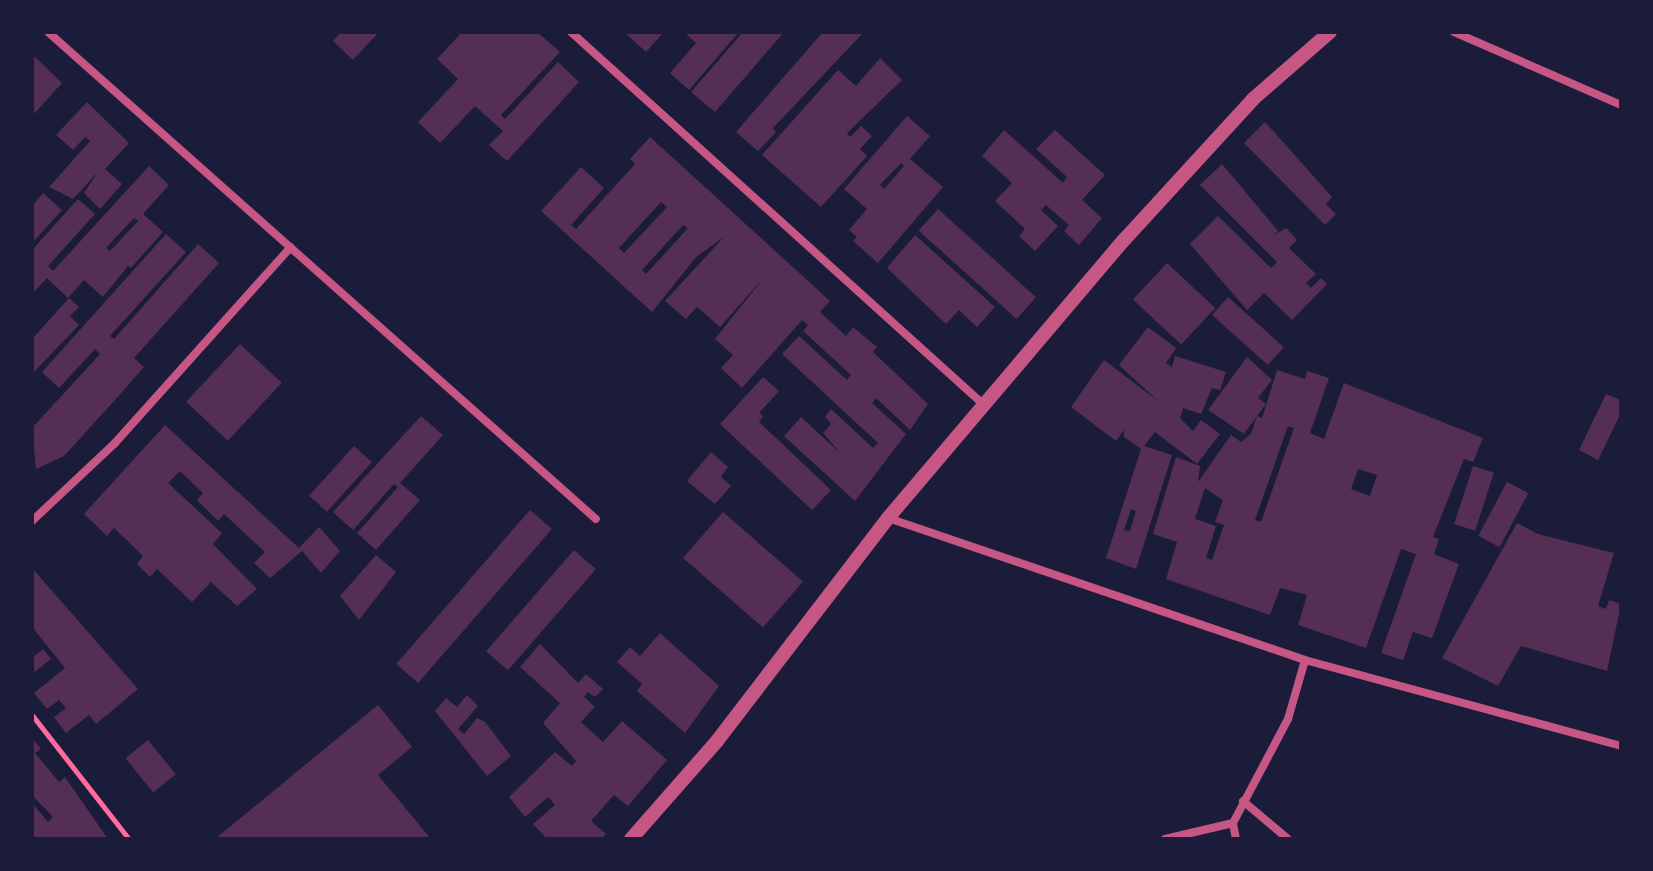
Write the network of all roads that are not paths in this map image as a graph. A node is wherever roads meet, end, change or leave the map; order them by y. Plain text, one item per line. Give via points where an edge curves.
1 (48, 32) edge
2 (571, 32) edge
3 (1330, 32) edge
4 (1454, 32) edge
5 (1621, 105) edge
6 (291, 247) junction
7 (983, 404) junction
8 (888, 518) junction
9 (596, 519) dead end
10 (32, 520) edge
11 (1305, 660) junction
12 (1621, 746) edge
13 (1243, 801) junction
14 (1233, 823) junction
15 (631, 839) edge
16 (1165, 839) edge
17 (1236, 839) edge
18 (1288, 839) edge

1 - 6 street
2 - 7 street
3 - 7 street via 1253,99
4 - 5 street
6 - 9 street
6 - 10 street via 115,443
7 - 8 street
8 - 11 street
8 - 15 street via 717,741
11 - 12 street
11 - 13 street via 1288,719
13 - 14 street
13 - 18 street
14 - 16 street
14 - 17 street

